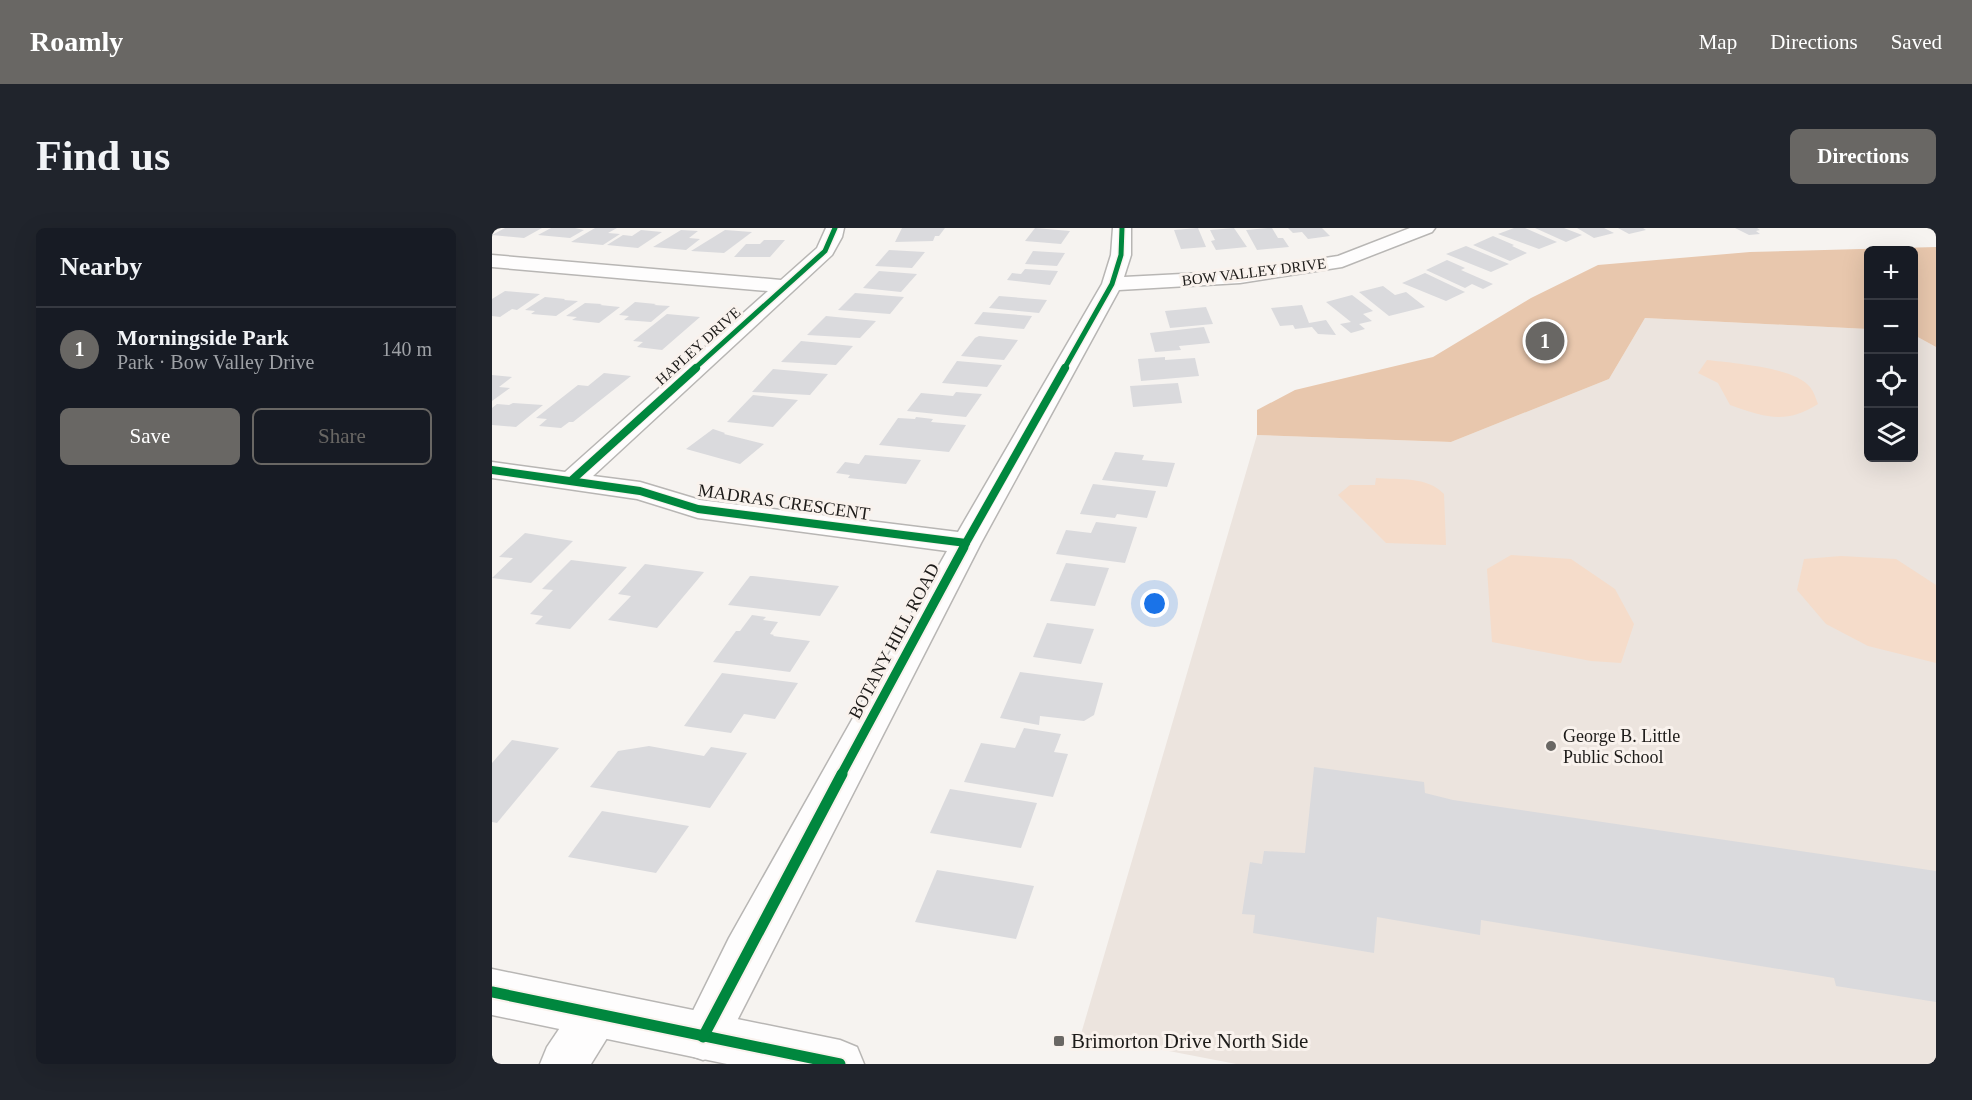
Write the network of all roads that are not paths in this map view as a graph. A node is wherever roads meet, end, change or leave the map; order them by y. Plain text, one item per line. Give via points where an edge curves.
1 (836, 228) edge
2 (1122, 228) edge
3 (1426, 228) edge
4 (492, 261) edge
5 (1112, 284) junction
6 (786, 287) junction
7 (492, 470) edge
8 (572, 480) junction
9 (966, 543) junction
10 (492, 992) edge
11 (596, 1014) junction
12 (703, 1037) junction
13 (564, 1064) edge
14 (840, 1064) edge

1 - 6 street, HAPLEY DRIVE via 825,251
2 - 5 street, BOTANY HILL ROAD via 1121,255
3 - 5 street, BOW VALLEY DRIVE via 1332,263 1240,277
4 - 6 street
5 - 9 street, BOTANY HILL ROAD
6 - 8 street, HAPLEY DRIVE
7 - 8 street, MADRAS CRESCENT
8 - 9 street, MADRAS CRESCENT via 640,491 698,508
9 - 12 street, BOTANY HILL ROAD
10 - 11 street
11 - 12 street
11 - 13 street
12 - 14 street

